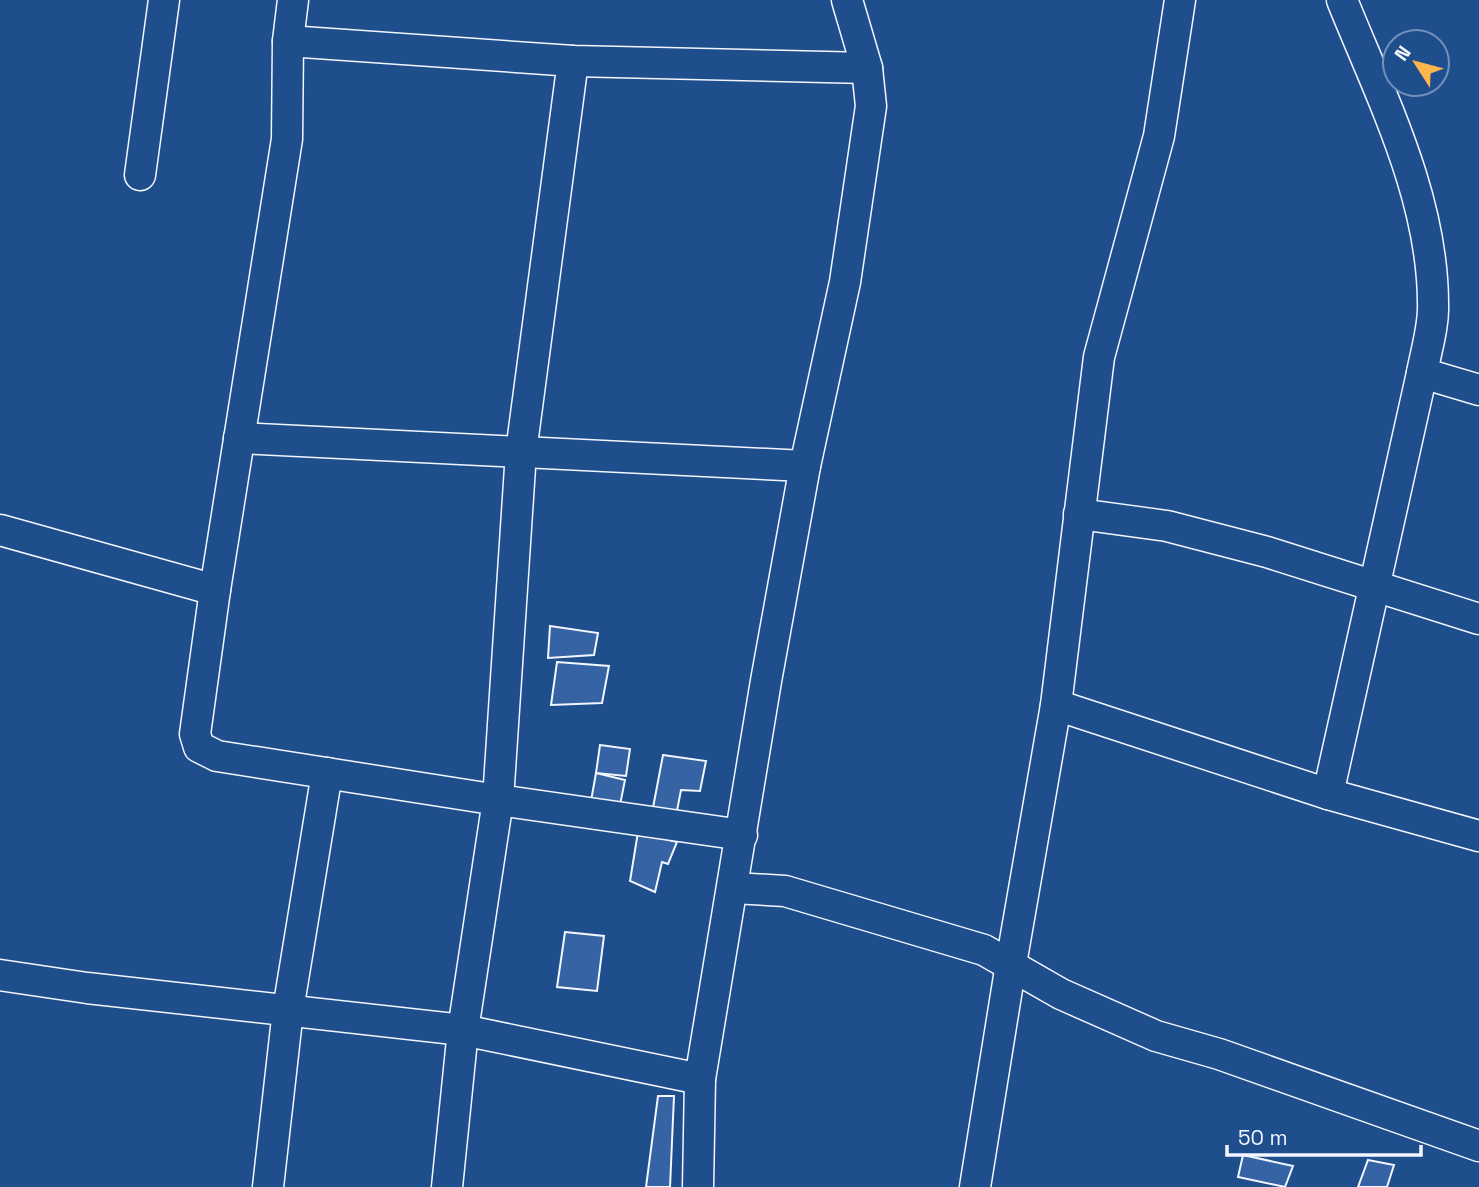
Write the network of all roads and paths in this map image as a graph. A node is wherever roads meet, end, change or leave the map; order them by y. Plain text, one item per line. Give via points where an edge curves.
1 (164, 0) edge
2 (293, 0) edge
3 (848, 0) edge
4 (1180, 0) edge
5 (1342, 0) edge
6 (288, 41) junction
7 (573, 61) junction
8 (867, 68) junction
9 (140, 175) dead end
10 (1422, 373) junction
11 (1479, 390) edge
12 (239, 438) junction
13 (521, 452) junction
14 (805, 466) junction
15 (1079, 514) junction
16 (0, 530) edge
17 (1374, 586) junction
18 (215, 590) junction
19 (1479, 619) edge
20 (1056, 705) junction
21 (327, 773) junction
22 (1328, 794) junction
23 (498, 800) junction
24 (742, 835) junction
25 (1479, 836) edge
26 (734, 888) junction
27 (1010, 964) junction
28 (0, 975) edge
29 (288, 1010) junction
30 (463, 1030) junction
31 (700, 1079) junction
32 (1479, 1146) edge
33 (268, 1187) edge
34 (447, 1187) edge
35 (698, 1187) edge
36 (975, 1187) edge

1 - 9 street
2 - 6 street
3 - 8 street
4 - 15 street via 1159,136 1099,356
5 - 10 street via 1407,160 1429,246 1434,306
6 - 7 street
6 - 12 street via 287,139
7 - 8 street
7 - 13 street
8 - 14 street via 871,106 847,268
10 - 11 street
10 - 17 street
12 - 13 street
12 - 18 street
13 - 14 street
13 - 23 street
14 - 24 street
15 - 17 street via 1167,526
15 - 20 street
16 - 18 street
17 - 19 street
17 - 22 street
18 - 21 street via 195,734 199,747 217,756
20 - 22 street
20 - 27 street
21 - 23 street
21 - 29 street
22 - 25 street
23 - 24 street
23 - 30 street
24 - 26 street
26 - 27 street via 785,891 984,950
26 - 31 street
27 - 32 street via 1061,994 1156,1036
27 - 36 street
28 - 29 street
29 - 30 street
29 - 33 street
30 - 31 street
30 - 34 street
31 - 35 street

